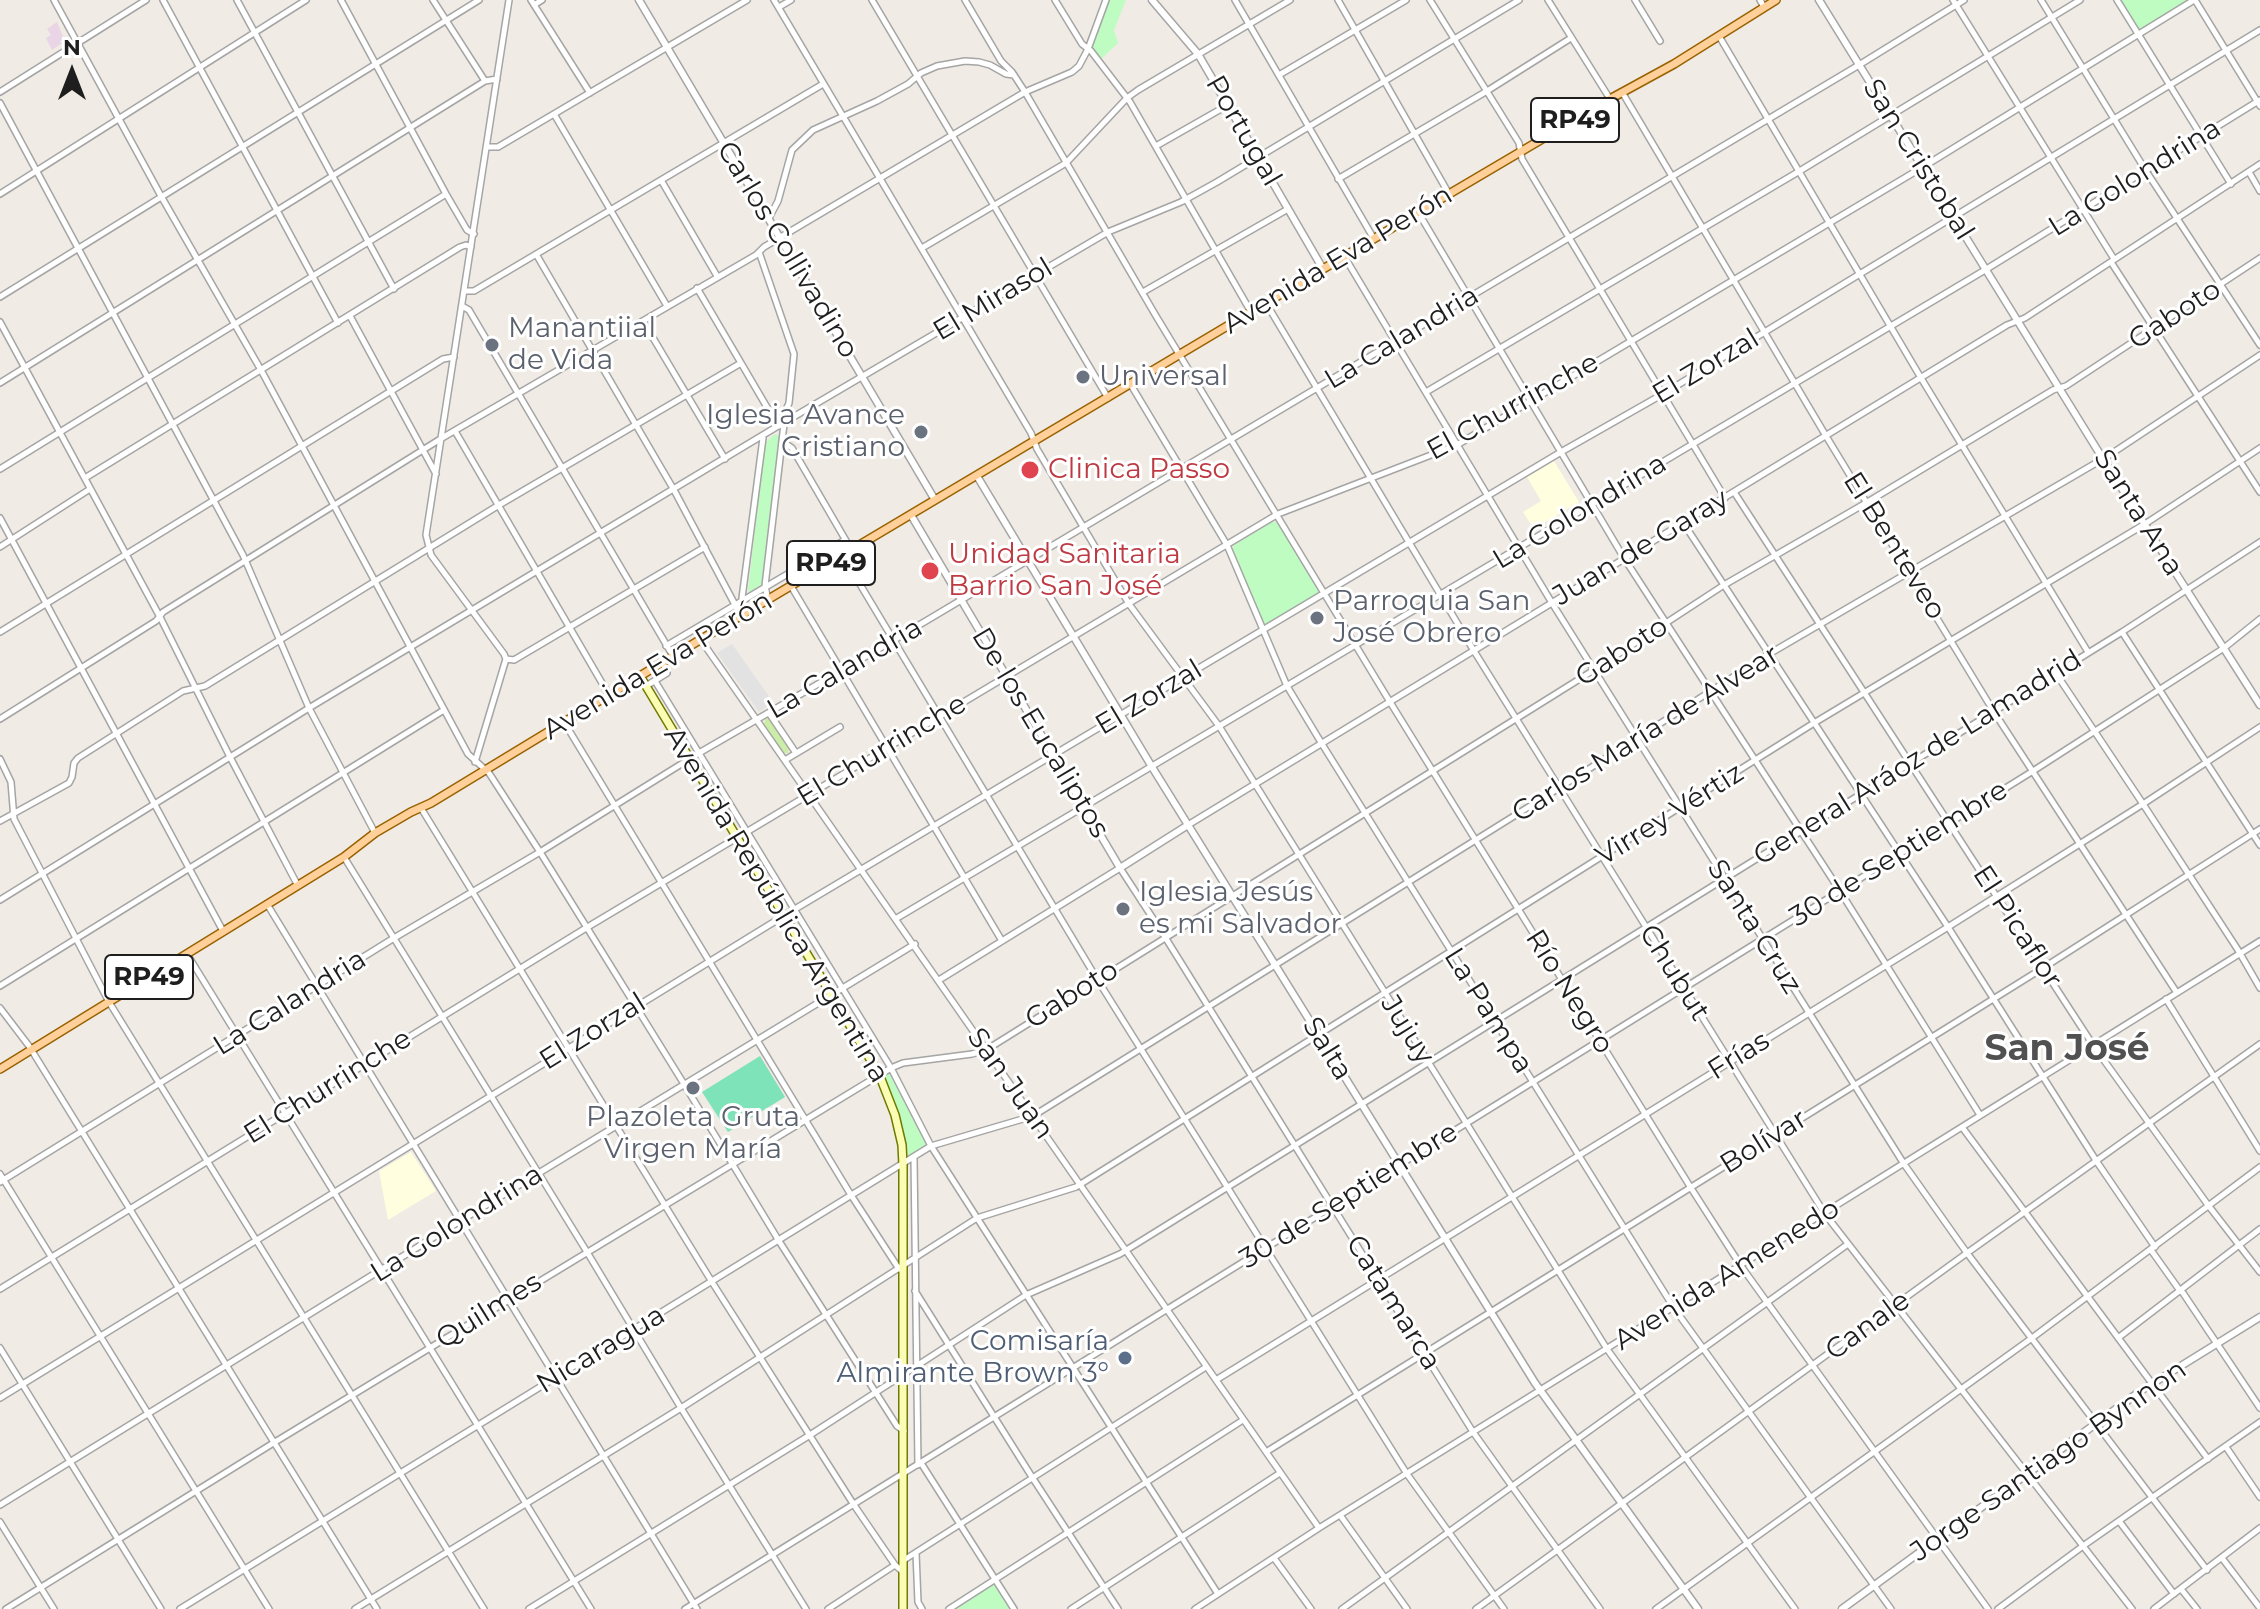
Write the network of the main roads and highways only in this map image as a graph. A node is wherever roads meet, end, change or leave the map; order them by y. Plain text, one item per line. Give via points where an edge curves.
1 (1776, 0) edge
2 (1762, 4) edge
3 (640, 676) junction
4 (0, 1069) edge
5 (903, 1609) edge

1 - 2 main road, Avenida Eva Perón / RP49
2 - 3 main road, Avenida Eva Perón / RP49 via 1674,64
3 - 4 main road, Avenida Eva Perón / RP49 via 375,833
3 - 5 main road, Avenida República Argentina via 879,1074 895,1115 903,1165

